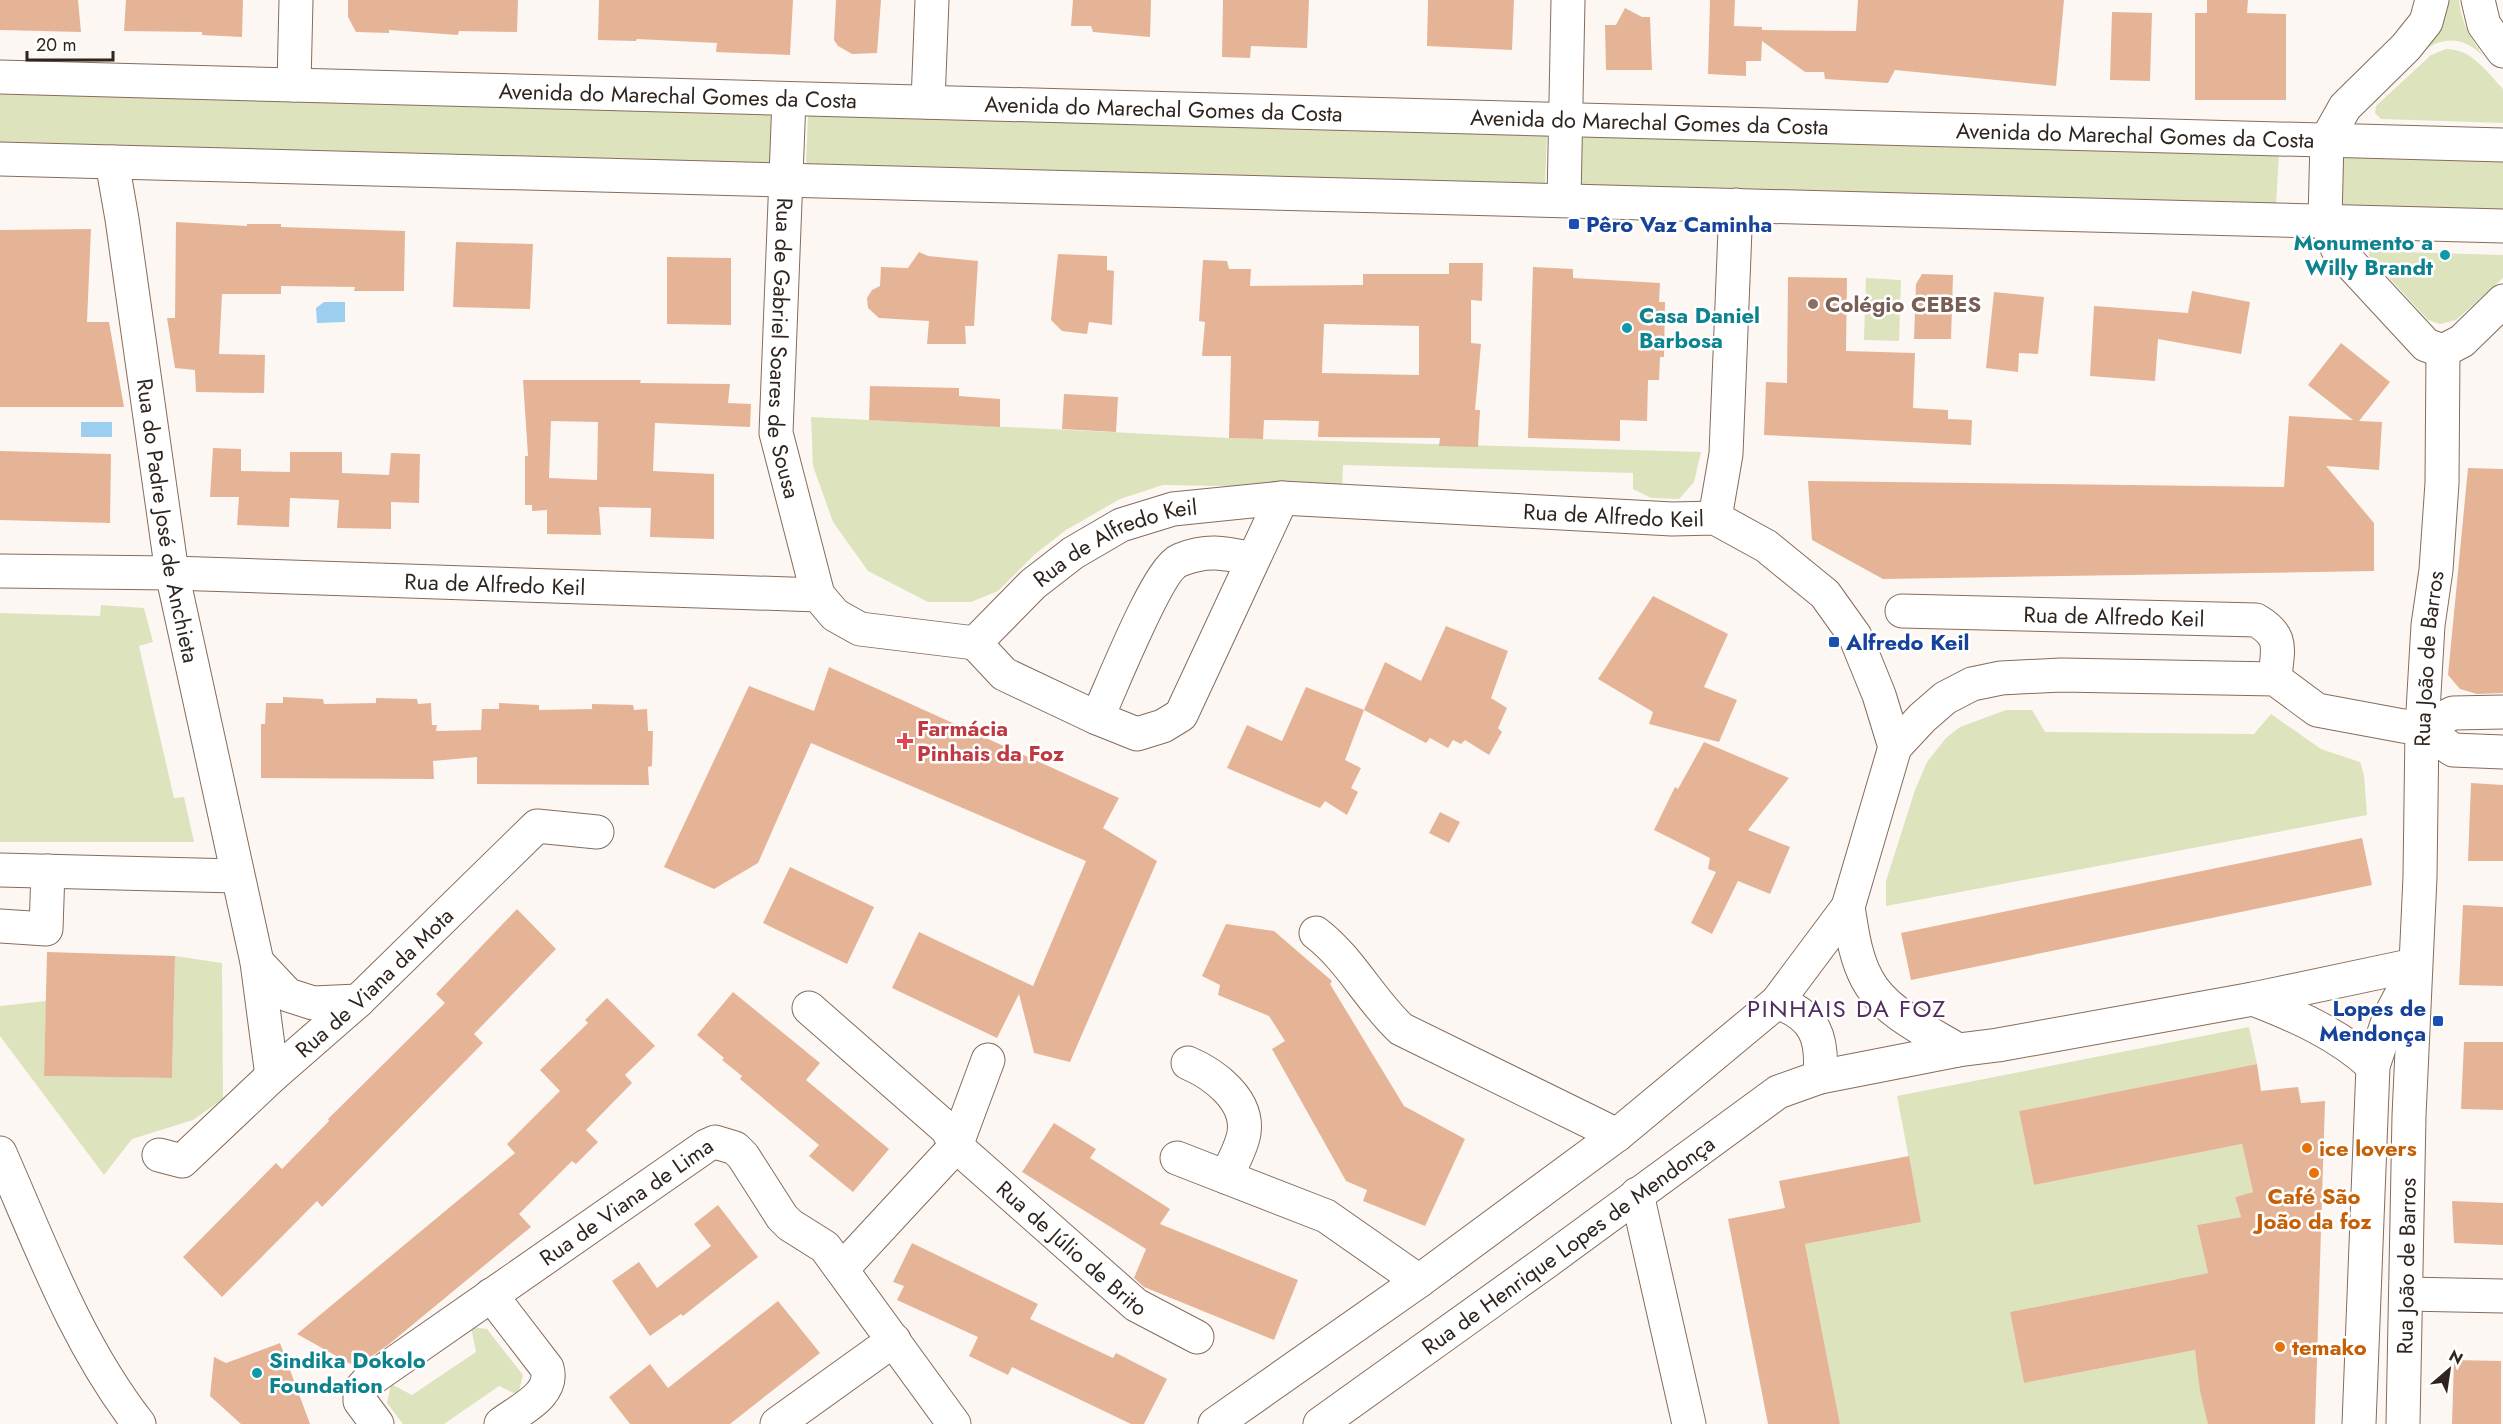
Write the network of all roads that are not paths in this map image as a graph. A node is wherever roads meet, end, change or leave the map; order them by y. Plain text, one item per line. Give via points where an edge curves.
1 (296, 0) edge
2 (932, 0) edge
3 (1568, 0) edge
4 (2432, 0) edge
5 (2478, 0) edge
6 (2503, 51) edge
7 (0, 77) edge
8 (294, 85) junction
9 (789, 99) junction
10 (928, 102) junction
11 (1567, 120) junction
12 (2327, 140) junction
13 (2503, 145) edge
14 (0, 159) edge
15 (112, 162) junction
16 (786, 179) junction
17 (1564, 200) junction
18 (1736, 205) junction
19 (2325, 220) junction
20 (2503, 226) edge
21 (2503, 301) edge
22 (2443, 351) junction
23 (1282, 498) junction
24 (1715, 518) junction
25 (1252, 559) junction
26 (0, 571) edge
27 (172, 573) junction
28 (818, 595) junction
29 (1902, 611) dead end
30 (975, 643) junction
31 (2275, 679) junction
32 (2503, 712) edge
33 (1097, 718) junction
34 (2422, 728) junction
35 (1895, 747) junction
36 (2503, 752) edge
37 (597, 832) dead end
38 (0, 870) edge
39 (48, 872) junction
40 (236, 876) junction
41 (1848, 907) junction
42 (0, 926) edge
43 (1316, 933) dead end
44 (257, 962) junction
45 (2414, 965) junction
46 (2253, 999) junction
47 (358, 1001) junction
48 (1777, 1002) junction
49 (809, 1008) dead end
50 (1958, 1050) junction
51 (988, 1060) dead end
52 (1188, 1063) dead end
53 (2373, 1066) junction
54 (272, 1076) junction
55 (1820, 1077) junction
56 (1617, 1135) junction
57 (956, 1146) junction
58 (0, 1154) edge
59 (159, 1155) dead end
60 (1178, 1158) dead end
61 (1226, 1177) junction
62 (1637, 1194) junction
63 (842, 1269) junction
64 (1419, 1281) junction
65 (2406, 1294) junction
66 (491, 1295) junction
67 (2503, 1296) edge
68 (1197, 1337) dead end
69 (894, 1340) junction
70 (138, 1424) edge
71 (377, 1424) edge
72 (501, 1424) edge
73 (777, 1424) edge
74 (954, 1424) edge
75 (1215, 1424) edge
76 (1320, 1424) edge
77 (1689, 1424) edge
78 (2359, 1424) edge
79 (2403, 1424) edge

1 - 8 street
2 - 10 street
3 - 11 street
4 - 12 street via 2426,22 2345,107
5 - 6 street via 2484,26
7 - 8 street, Avenida do Marechal Gomes da Costa
8 - 9 street, Avenida do Marechal Gomes da Costa
9 - 10 street, Avenida do Marechal Gomes da Costa
9 - 16 street, Rua de Gabriel Soares de Sousa
10 - 11 street, Avenida do Marechal Gomes da Costa
11 - 12 street, Avenida do Marechal Gomes da Costa
11 - 17 street
12 - 13 street, Avenida do Marechal Gomes da Costa
12 - 19 street, Avenida do Marechal Gomes da Costa
14 - 15 street
15 - 16 street
15 - 27 street, Rua do Padre José de Anchieta
16 - 17 street
16 - 28 street, Rua de Gabriel Soares de Sousa via 776,433
17 - 18 street
18 - 19 street
18 - 24 street via 1726,454
19 - 20 street
19 - 22 street via 2346,260 2426,345
21 - 22 street via 2462,341
22 - 34 street, Rua João de Barros via 2440,516
23 - 24 street, Rua de Alfredo Keil
23 - 25 street
23 - 30 street, Rua de Alfredo Keil via 1173,509 1121,525 1073,553 1033,584
24 - 35 street, Rua de Alfredo Keil via 1766,546 1825,594 1856,636
25 - 33 street, Rua de Alfredo Keil via 1215,551 1177,560 1157,585
25 - 33 street via 1181,715 1137,734
26 - 27 street, Rua de Alfredo Keil
27 - 28 street, Rua de Alfredo Keil
27 - 40 street, Rua do Padre José de Anchieta
28 - 30 street via 835,615 860,629
29 - 31 street, Rua de Alfredo Keil via 2256,620 2278,640
30 - 33 street via 1004,674
31 - 34 street via 2316,710
31 - 35 street via 2061,675 2001,678 1972,684 1945,698
32 - 34 street via 2453,713
34 - 36 street via 2453,750
34 - 45 street, Rua João de Barros via 2420,877
35 - 41 street
37 - 47 street, Rua de Viana da Mota via 537,826
38 - 39 street
39 - 40 street
39 - 42 street via 46,928
40 - 44 street, Rua do Padre José de Anchieta
41 - 48 street
41 - 50 street via 1854,946 1871,986 1900,1014
43 - 56 street via 1336,948 1401,1029
44 - 47 street, Rua do Padre José de Anchieta via 288,995 313,1003
44 - 54 street, Rua do Padre José de Anchieta
45 - 46 street, Rua de Henrique Lopes de Mendonça
45 - 53 street, Rua João de Barros via 2389,1018
45 - 65 street, Rua João de Barros
46 - 50 street, Rua de Henrique Lopes de Mendonça
46 - 53 street via 2304,1019
47 - 54 street, Rua de Viana da Mota
48 - 55 street via 1793,1008 1812,1025 1821,1050
48 - 56 street
49 - 57 street, Rua de Júlio de Brito via 947,1129
50 - 55 street, Rua de Henrique Lopes de Mendonça
51 - 57 street
52 - 61 street via 1221,1082 1242,1114 1245,1132
53 - 78 street, Rua João de Barros
54 - 59 street, Rua de Viana da Mota via 182,1161
55 - 62 street, Rua de Henrique Lopes de Mendonça via 1778,1092
56 - 64 street
57 - 63 street
57 - 68 street, Rua de Júlio de Brito via 1136,1305
58 - 70 street via 77,1329
60 - 61 street
61 - 64 street via 1326,1216
62 - 76 street, Rua de Henrique Lopes de Mendonça
62 - 77 street
63 - 66 street, Rua de Viana de Lima via 825,1247 782,1216 743,1156 725,1143 715,1142
63 - 69 street, Rua de Viana de Lima
64 - 75 street
65 - 67 street
65 - 79 street, Rua João de Barros
66 - 71 street, Rua de Viana de Lima via 367,1382 360,1390 360,1401
66 - 72 street via 550,1377 542,1394
69 - 73 street
69 - 74 street, Rua de Viana de Lima

